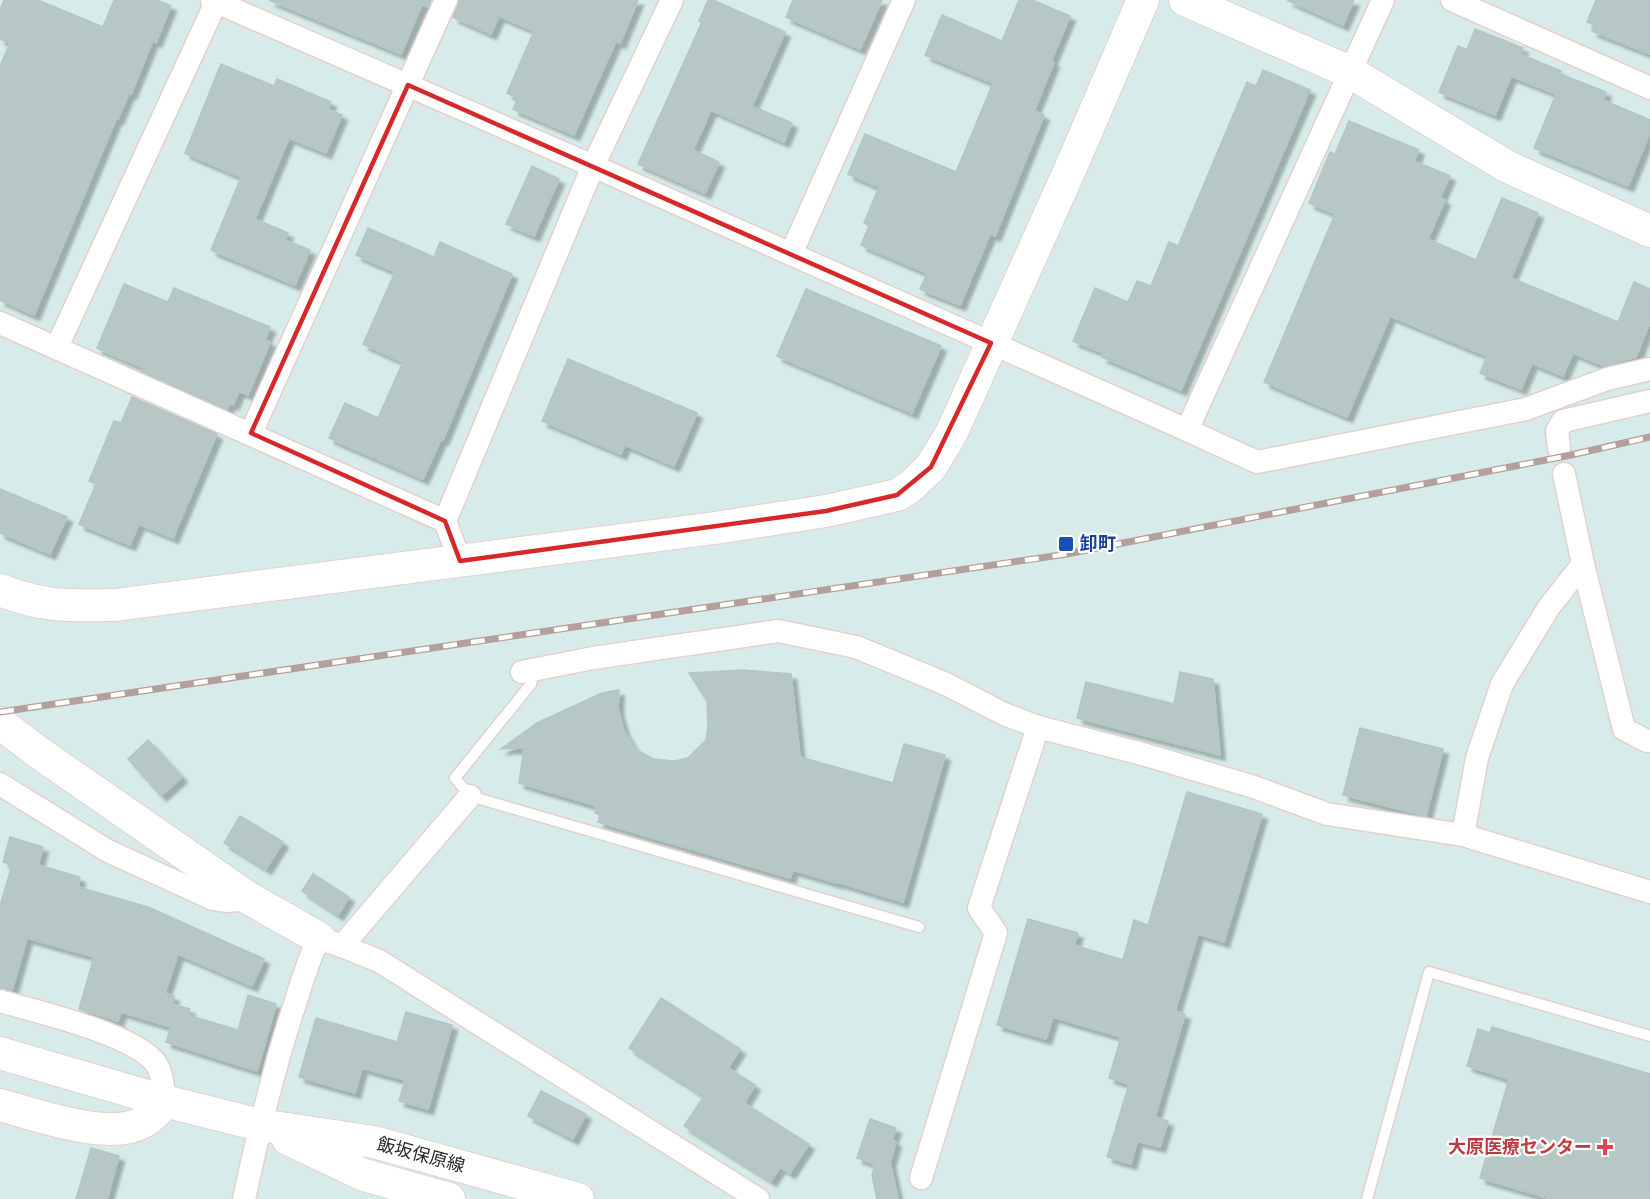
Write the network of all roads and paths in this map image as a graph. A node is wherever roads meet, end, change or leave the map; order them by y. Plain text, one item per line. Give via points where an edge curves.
1 (446, 0) edge
2 (672, 0) edge
3 (904, 0) edge
4 (1143, 0) edge
5 (1185, 0) edge
6 (1383, 0) edge
7 (1452, 0) edge
8 (215, 1) edge
9 (1350, 72) junction
10 (408, 85) junction
11 (1650, 88) edge
12 (593, 166) junction
13 (1650, 231) edge
14 (791, 254) junction
15 (0, 323) edge
16 (991, 343) junction
17 (57, 347) junction
18 (1650, 369) edge
19 (1650, 401) edge
20 (1187, 430) junction
21 (250, 433) junction
22 (1559, 448) dead end
23 (1564, 474) dead end
24 (445, 521) junction
25 (460, 561) junction
26 (1583, 564) junction
27 (0, 590) edge
28 (528, 671) joint
29 (0, 723) edge
30 (1038, 727) junction
31 (1650, 741) edge
32 (0, 784) edge
33 (470, 796) junction
34 (1463, 835) junction
35 (1650, 892) edge
36 (250, 899) junction
37 (919, 927) dead end
38 (330, 942) junction
39 (0, 1001) edge
40 (1650, 1036) edge
41 (0, 1053) edge
42 (164, 1101) junction
43 (0, 1105) edge
44 (260, 1125) junction
45 (921, 1178) dead end
46 (244, 1199) edge
47 (449, 1199) edge
48 (578, 1199) edge
49 (758, 1199) edge
50 (1367, 1199) edge

1 - 10 street
2 - 12 street
3 - 14 street
4 - 16 street
5 - 9 street
6 - 9 street
7 - 11 street
8 - 10 street
8 - 17 street
9 - 13 street via 1508,167
9 - 20 street
10 - 12 street
10 - 21 street
12 - 14 street
12 - 24 street
14 - 16 street
15 - 17 street
16 - 20 street
16 - 25 street via 952,432 931,467 897,495 826,511 715,528
17 - 21 street
18 - 20 street via 1607,379 1526,409 1257,462
19 - 22 street via 1563,421 1557,431
21 - 24 street
23 - 26 street
24 - 25 street
25 - 27 street via 115,605 49,605
26 - 31 street via 1624,729
26 - 34 street via 1549,607 1502,684 1477,758
28 - 30 street via 778,631 856,647
28 - 33 lane via 531,684 455,778
29 - 36 street
30 - 34 street via 1254,787 1327,814
30 - 45 street via 979,908 996,933
32 - 36 street via 108,851 213,899
33 - 37 lane
33 - 38 street
34 - 35 street
36 - 38 street
38 - 44 street via 311,954
38 - 49 street via 379,961
39 - 42 street via 74,1022 128,1043 154,1062 160,1072
40 - 50 lane via 1429,972
41 - 42 street, 飯坂保原線
42 - 43 street via 149,1119 124,1128 75,1125
42 - 44 street, 飯坂保原線
44 - 46 street
44 - 47 street, 飯坂保原線 via 364,1175
44 - 48 street, 飯坂保原線 via 374,1142

